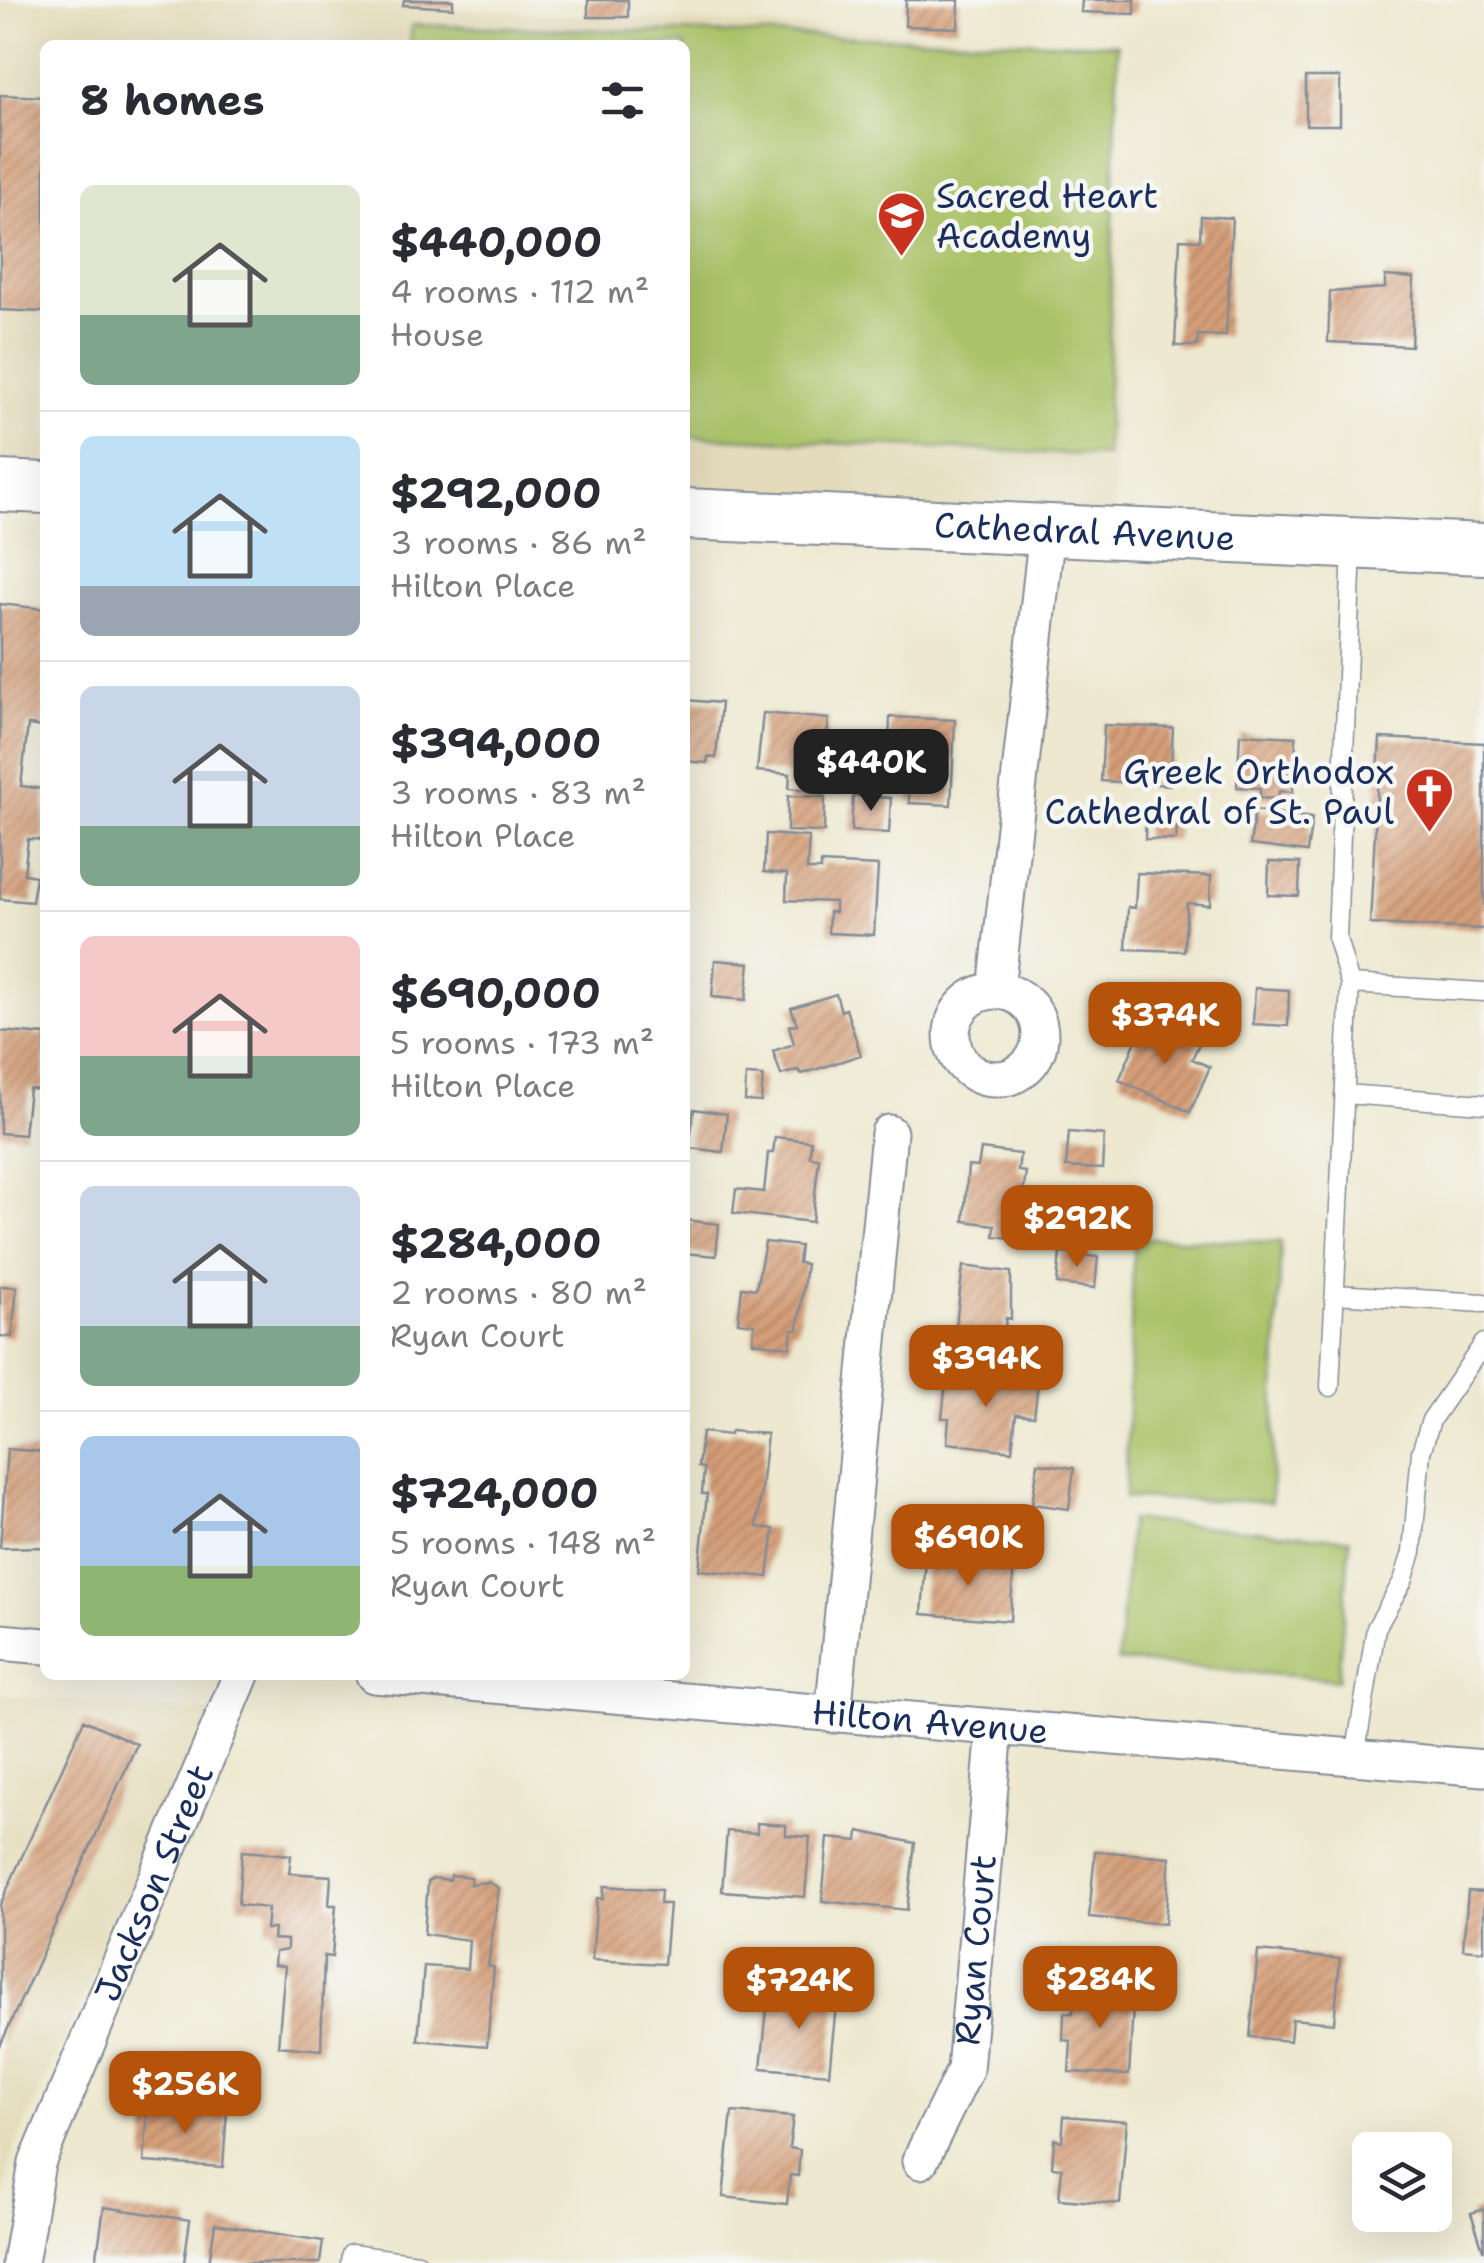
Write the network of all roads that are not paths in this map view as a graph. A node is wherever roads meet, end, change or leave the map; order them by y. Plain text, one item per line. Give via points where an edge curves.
1 (0, 486) edge
2 (40, 488) edge
3 (690, 514) edge
4 (1047, 530) junction
5 (1352, 543) junction
6 (1484, 549) edge
7 (1350, 984) junction
8 (996, 990) dead end
9 (1484, 992) edge
10 (1344, 1094) junction
11 (1484, 1104) edge
12 (889, 1132) dead end
13 (1334, 1294) junction
14 (1484, 1303) edge
15 (1484, 1343) edge
16 (1330, 1388) dead end
17 (0, 1642) edge
18 (40, 1646) edge
19 (239, 1680) edge
20 (433, 1680) edge
21 (833, 1714) junction
22 (995, 1728) junction
23 (1354, 1758) junction
24 (1484, 1768) edge
25 (920, 2161) dead end
26 (20, 2263) edge
27 (350, 2263) edge
28 (418, 2263) edge

1 - 2 street
3 - 4 street, Cathedral Avenue
4 - 5 street, Cathedral Avenue
4 - 8 street
5 - 6 street, Cathedral Avenue
5 - 7 lane via 1336,939
7 - 9 lane
7 - 10 lane
10 - 11 lane
10 - 13 lane
12 - 21 street
13 - 14 lane
13 - 16 lane
15 - 23 lane via 1431,1420 1421,1452 1412,1552 1376,1628
17 - 18 street
19 - 26 street, Jackson Street via 37,2162
20 - 21 street, Hilton Avenue
21 - 22 street, Hilton Avenue
22 - 23 street, Hilton Avenue
22 - 25 street, Ryan Court via 965,2070
23 - 24 street, Hilton Avenue
27 - 28 lane via 351,2254

